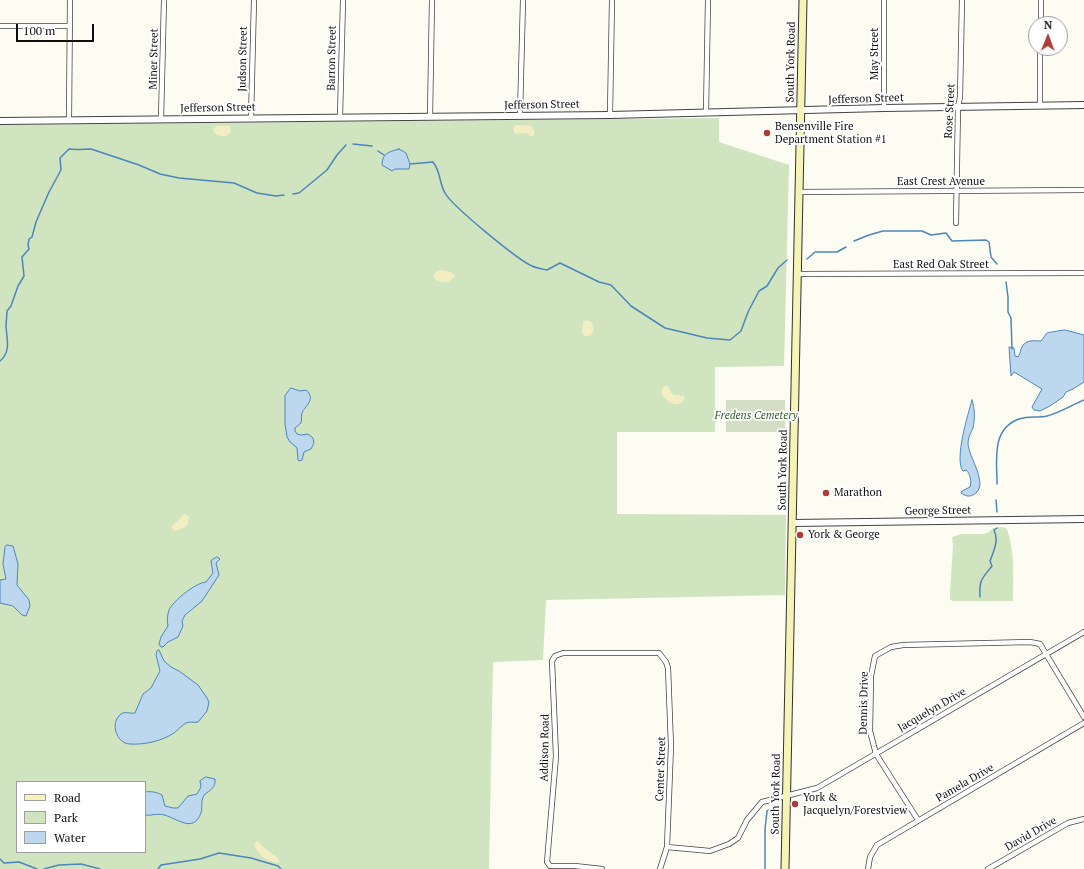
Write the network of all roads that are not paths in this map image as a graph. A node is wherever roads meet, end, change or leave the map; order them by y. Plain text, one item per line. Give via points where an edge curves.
1 (70, 0) edge
2 (164, 0) edge
3 (254, 0) edge
4 (343, 0) edge
5 (432, 0) edge
6 (523, 0) edge
7 (612, 0) edge
8 (708, 0) edge
9 (803, 0) edge
10 (884, 0) edge
11 (962, 0) edge
12 (1041, 0) edge
13 (1041, 16) edge
14 (0, 26) edge
15 (69, 26) junction
16 (1040, 56) edge
17 (1084, 105) edge
18 (1040, 106) junction
19 (958, 107) junction
20 (884, 108) junction
21 (801, 111) junction
22 (706, 113) junction
23 (610, 114) junction
24 (520, 115) junction
25 (430, 116) junction
26 (340, 117) junction
27 (251, 118) junction
28 (162, 119) junction
29 (70, 120) junction
30 (0, 121) edge
31 (1084, 190) edge
32 (957, 191) junction
33 (798, 192) junction
34 (956, 223) dead end
35 (1084, 273) edge
36 (797, 274) junction
37 (1084, 519) edge
38 (793, 523) junction
39 (1084, 632) edge
40 (1046, 654) junction
41 (555, 656) joint
42 (1084, 717) edge
43 (1084, 723) edge
44 (876, 754) junction
45 (786, 796) junction
46 (1084, 819) edge
47 (918, 820) junction
48 (667, 847) junction
49 (602, 869) edge
50 (660, 869) edge
51 (785, 869) edge
52 (868, 869) edge
53 (988, 869) edge

1 - 15 street
2 - 28 street, Miner Street
3 - 27 street, Judson Street
4 - 26 street, Barron Street
5 - 25 street
6 - 24 street
7 - 23 street
8 - 22 street
9 - 21 main road, South York Road
10 - 20 street, May Street
11 - 19 street, Rose Street
12 - 13 street
14 - 15 street
15 - 29 street
16 - 18 street
17 - 18 street, Jefferson Street
18 - 19 street, Jefferson Street
19 - 20 street, Jefferson Street
19 - 32 street, Rose Street
20 - 21 street, Jefferson Street
21 - 22 street, Jefferson Street
21 - 33 main road, South York Road
22 - 23 street, Jefferson Street
23 - 24 street, Jefferson Street
24 - 25 street, Jefferson Street
25 - 26 street, Jefferson Street
26 - 27 street, Jefferson Street
27 - 28 street, Jefferson Street
28 - 29 street, Jefferson Street
29 - 30 street, Jefferson Street
31 - 32 street, East Crest Avenue
32 - 33 street, East Crest Avenue
32 - 34 street, Rose Street
33 - 36 main road, South York Road
35 - 36 street, East Red Oak Street
36 - 38 main road, South York Road
37 - 38 street, George Street
38 - 45 main road, South York Road
39 - 40 street, Jacquelyn Drive
40 - 42 street
40 - 44 street, Jacquelyn Drive
40 - 44 street, Dennis Drive via 1040,644 1030,642 903,644 875,656 871,676 870,731
41 - 48 street, Center Street via 562,653 651,653 659,654 666,662 671,746
41 - 49 street, Addison Road via 552,661 556,756 547,862 550,866
43 - 47 street, Pamela Drive
44 - 45 street, Jacquelyn Drive via 817,788
44 - 47 street, Dennis Drive
45 - 48 street, Jacquelyn Drive via 762,802 750,816 738,838 720,848 705,851
45 - 51 main road, South York Road
46 - 53 street, David Drive via 1068,823
47 - 52 street, Pamela Drive via 877,845 870,857
48 - 50 street, Center Street

